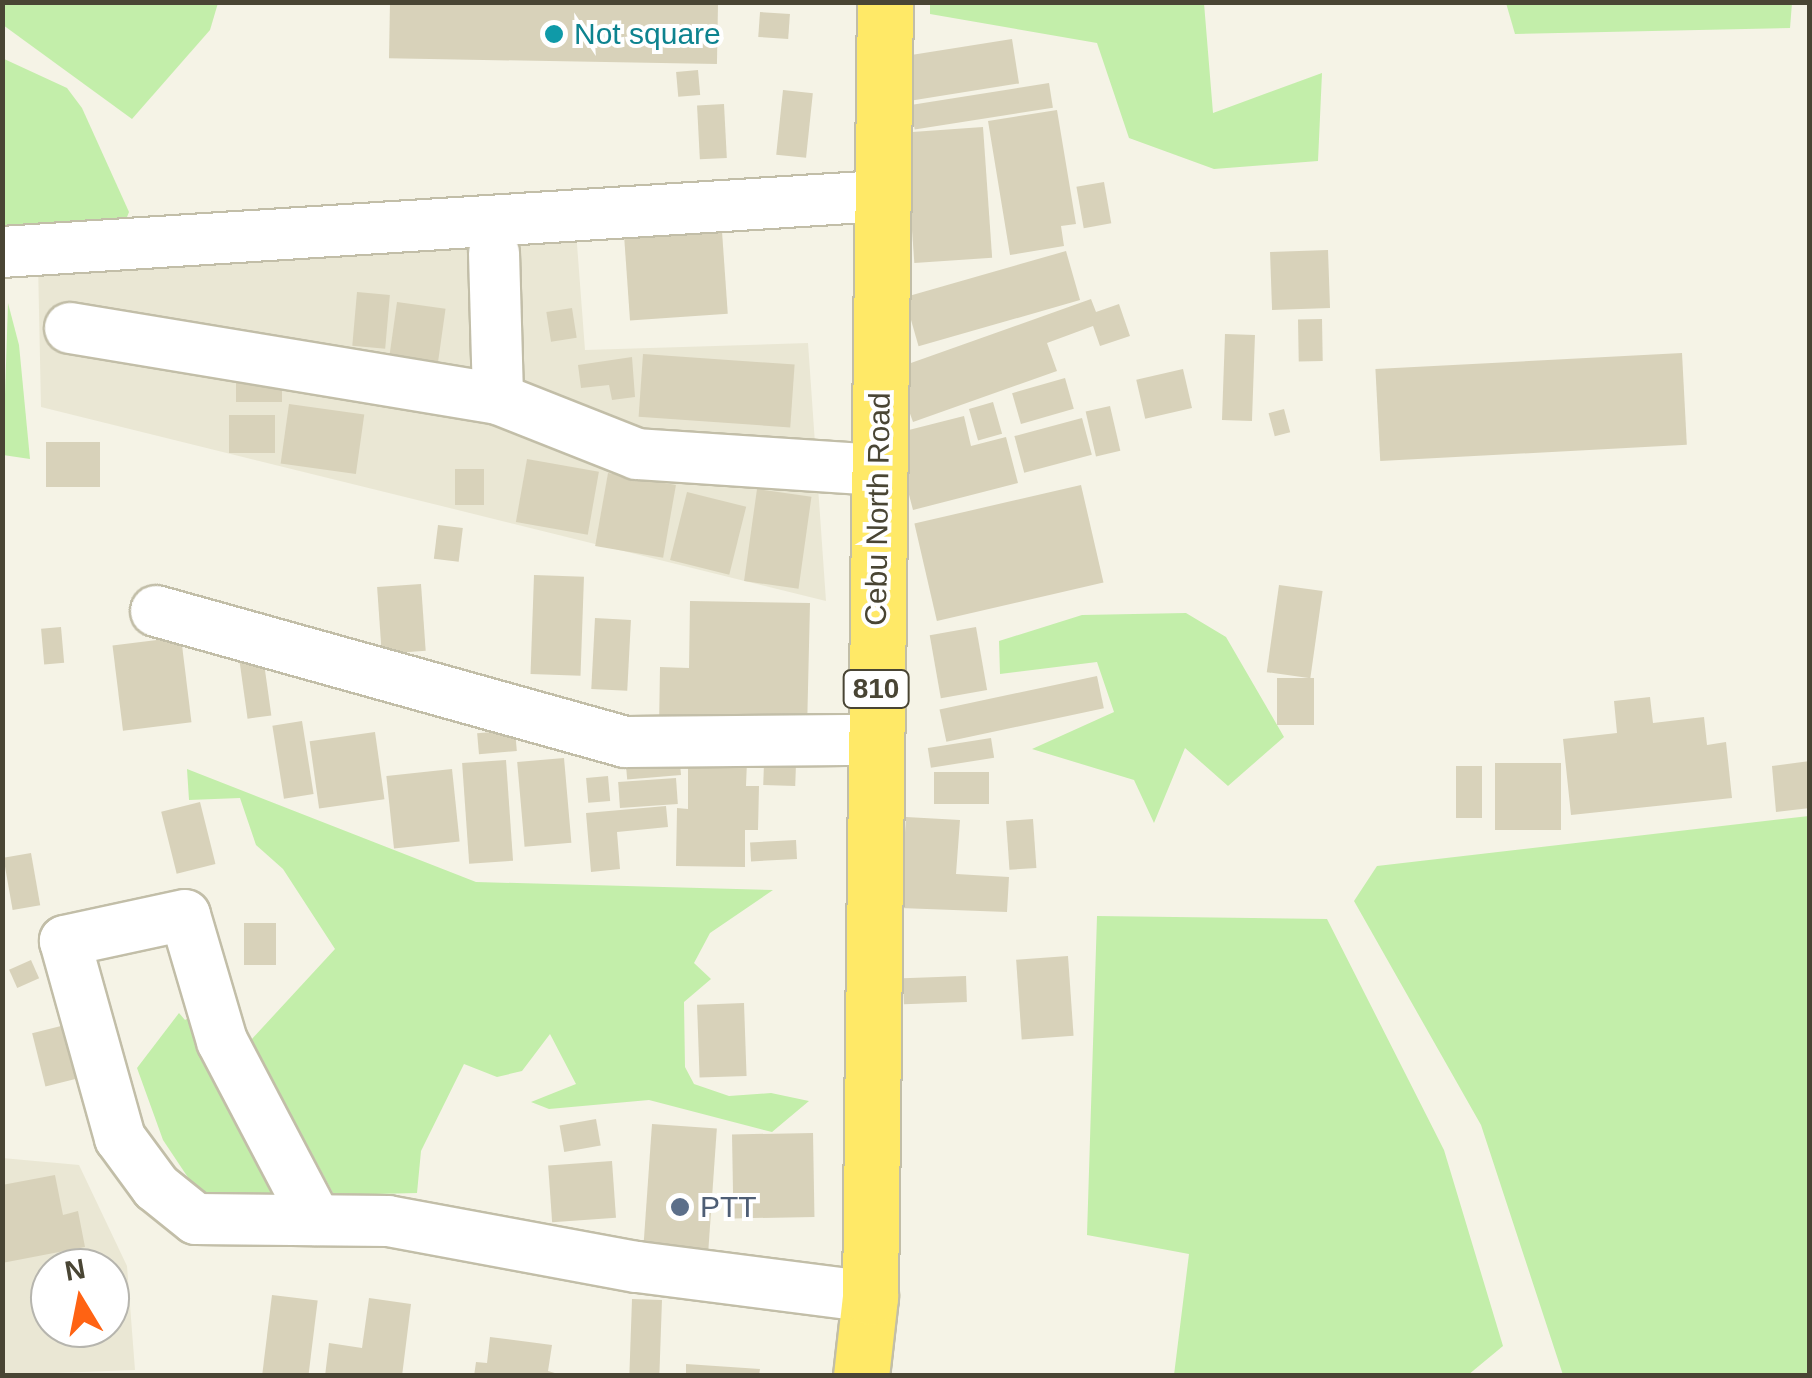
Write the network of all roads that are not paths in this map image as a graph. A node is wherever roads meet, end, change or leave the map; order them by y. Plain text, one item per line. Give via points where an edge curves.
1 (885, 2) edge
2 (881, 196) junction
3 (2, 252) edge
4 (494, 253) dead end
5 (70, 328) dead end
6 (498, 400) junction
7 (879, 470) junction
8 (156, 611) dead end
9 (876, 740) junction
10 (316, 1220) junction
11 (870, 1297) junction
12 (861, 1376) edge

1 - 2 highway, Cebu North Road / 810
2 - 3 street
2 - 7 highway, Cebu North Road / 810
4 - 6 street
5 - 6 street
6 - 7 street via 637,454
7 - 9 highway, Cebu North Road / 810
8 - 9 street via 625,742
9 - 11 highway, Cebu North Road / 810
10 - 10 street via 196,1219 156,1187 120,1138 66,941 185,915 222,1041
10 - 11 street via 388,1220 636,1267
11 - 12 highway, Cebu North Road / 810

